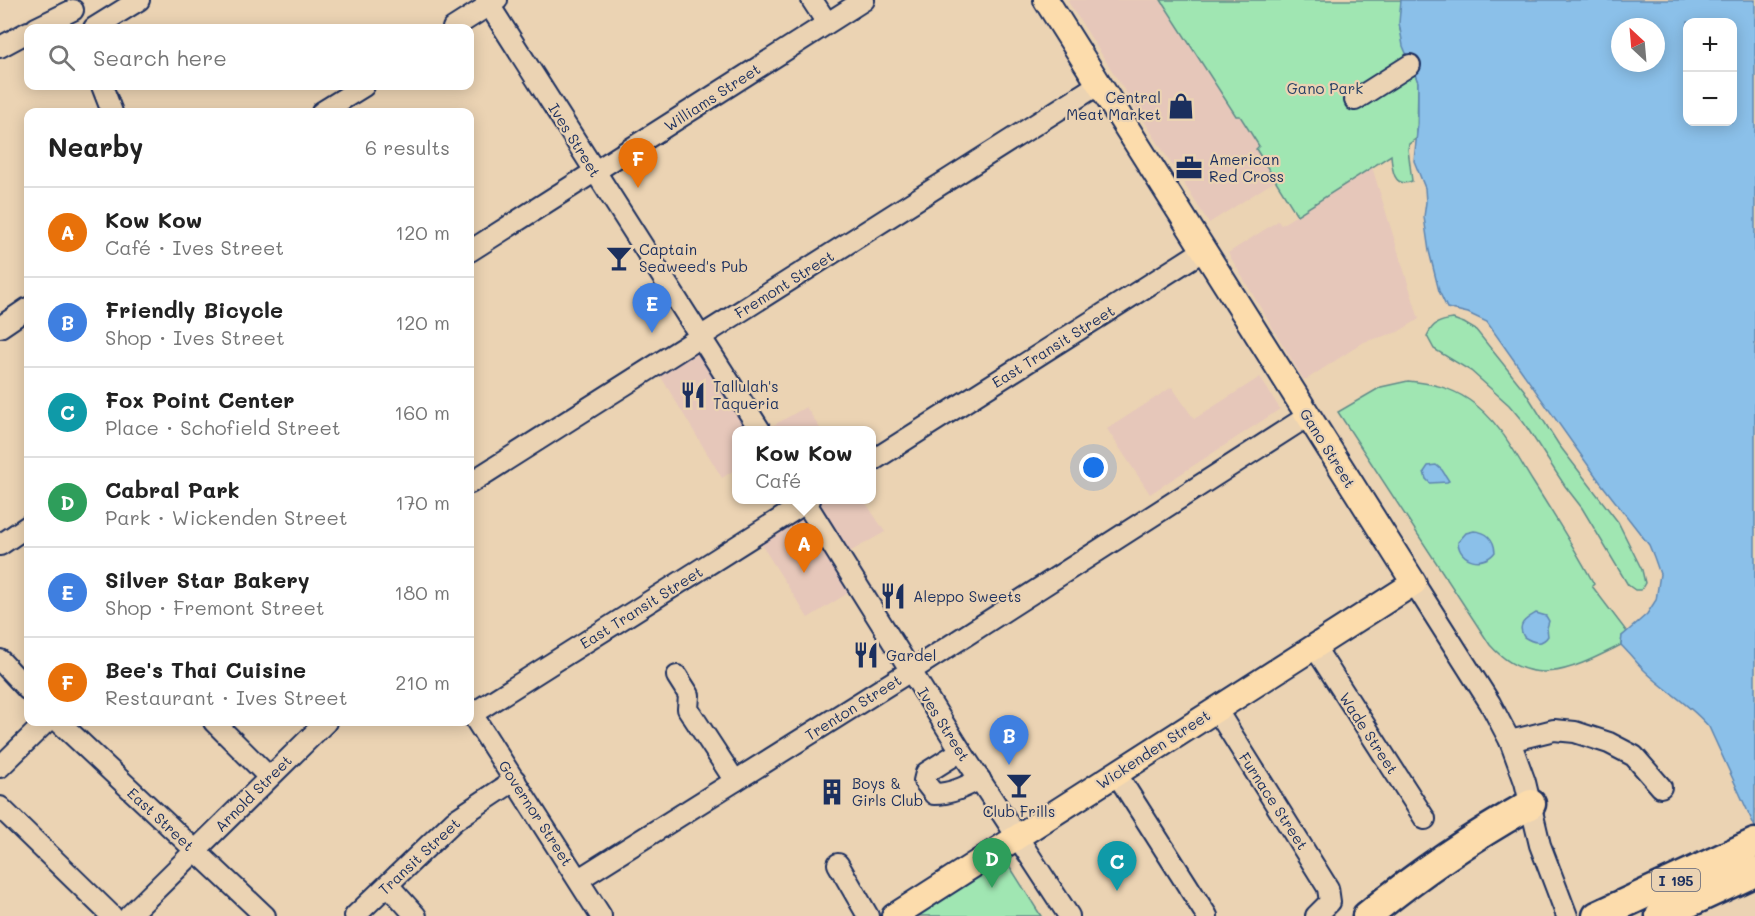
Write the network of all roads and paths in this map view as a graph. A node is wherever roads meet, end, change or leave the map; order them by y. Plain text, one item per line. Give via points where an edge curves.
1 (139, 0) edge
2 (812, 0) edge
3 (864, 0) edge
4 (1046, 0) edge
5 (491, 2) edge
6 (74, 13) edge
7 (827, 23) junction
8 (46, 24) edge
9 (100, 24) edge
10 (459, 24) edge
11 (24, 34) edge
12 (0, 46) edge
13 (1410, 65) dead end
14 (1099, 84) junction
15 (104, 90) edge
16 (358, 90) edge
17 (1355, 100) dead end
18 (110, 108) edge
19 (328, 108) edge
20 (595, 172) junction
21 (474, 248) edge
22 (1204, 250) junction
23 (24, 311) edge
24 (0, 327) edge
25 (701, 336) junction
26 (1308, 416) junction
27 (757, 426) edge
28 (876, 458) edge
29 (474, 480) edge
30 (802, 504) edge
31 (809, 504) edge
32 (24, 529) edge
33 (0, 545) edge
34 (1414, 584) junction
35 (1314, 646) junction
36 (0, 660) edge
37 (911, 670) junction
38 (677, 676) dead end
39 (24, 686) edge
40 (1216, 709) junction
41 (474, 710) edge
42 (474, 717) edge
43 (42, 726) edge
44 (63, 726) edge
45 (218, 726) edge
46 (322, 726) edge
47 (1510, 741) junction
48 (961, 751) junction
49 (0, 767) edge
50 (1116, 773) junction
51 (269, 777) junction
52 (980, 779) junction
53 (515, 780) junction
54 (735, 781) junction
55 (1661, 787) dead end
56 (1531, 804) junction
57 (0, 807) edge
58 (1425, 819) dead end
59 (1018, 836) junction
60 (1755, 843) edge
61 (195, 851) junction
62 (838, 864) dead end
63 (1755, 872) edge
64 (579, 879) junction
65 (388, 885) junction
66 (112, 916) edge
67 (129, 916) edge
68 (265, 916) edge
69 (355, 916) edge
70 (416, 916) edge
71 (602, 916) edge
72 (868, 916) edge
73 (894, 916) edge
74 (1069, 916) edge
75 (1207, 916) edge
76 (1316, 916) edge
77 (1367, 916) edge
78 (1568, 916) edge
79 (1597, 916) edge
80 (1660, 916) edge

1 - 9 street
2 - 7 street
3 - 7 street, Williams Street
4 - 14 main road, Gano Street
5 - 10 street
5 - 20 street, Ives Street
6 - 8 street
7 - 20 street, Williams Street
11 - 12 street
13 - 17 street
14 - 22 main road, Gano Street
14 - 25 street, Fremont Street
15 - 18 street
16 - 19 street
20 - 21 street, Williams Street
20 - 25 street, Ives Street
22 - 26 main road, Gano Street
22 - 28 street, East Transit Street
23 - 24 street
25 - 27 street, Ives Street
25 - 29 street, Fremont Street
26 - 34 main road, Gano Street
26 - 37 street, Trenton Street
30 - 41 street, East Transit Street
31 - 37 street, Ives Street
32 - 33 street
34 - 35 main road, Wickenden Street
34 - 47 street, Gano Street
35 - 40 main road, Wickenden Street
35 - 58 street, Wade Street
36 - 39 street
37 - 48 street, Ives Street
37 - 54 street, Trenton Street
38 - 54 street via 689,695 688,710
40 - 50 main road, Wickenden Street
40 - 76 street, Furnace Street via 1330,895 1330,902
42 - 53 street, Governor Street
43 - 49 street
44 - 61 street, East Street
45 - 51 street
46 - 51 street, Arnold Street
47 - 55 street via 1554,730 1575,732 1634,756
47 - 56 street, Gano Street
48 - 52 street, Ives Street
48 - 52 street via 926,773 924,781 928,788 934,794 944,794
50 - 59 main road, Wickenden Street
50 - 75 street
51 - 61 street, Arnold Street
52 - 59 street, Ives Street
53 - 64 street, Governor Street
53 - 65 street, Transit Street via 455,820
54 - 64 street, Trenton Street
56 - 77 highway via 1452,851
56 - 78 street, Gano Street via 1540,845
57 - 66 street
59 - 73 main road, Wickenden Street
59 - 74 street, Ives Street
60 - 79 highway, I 195
61 - 67 street, Arnold Street
61 - 68 street, East Street
62 - 72 street
63 - 80 highway, I 195
64 - 71 street, Governor Street
65 - 69 street, Transit Street
65 - 70 street

